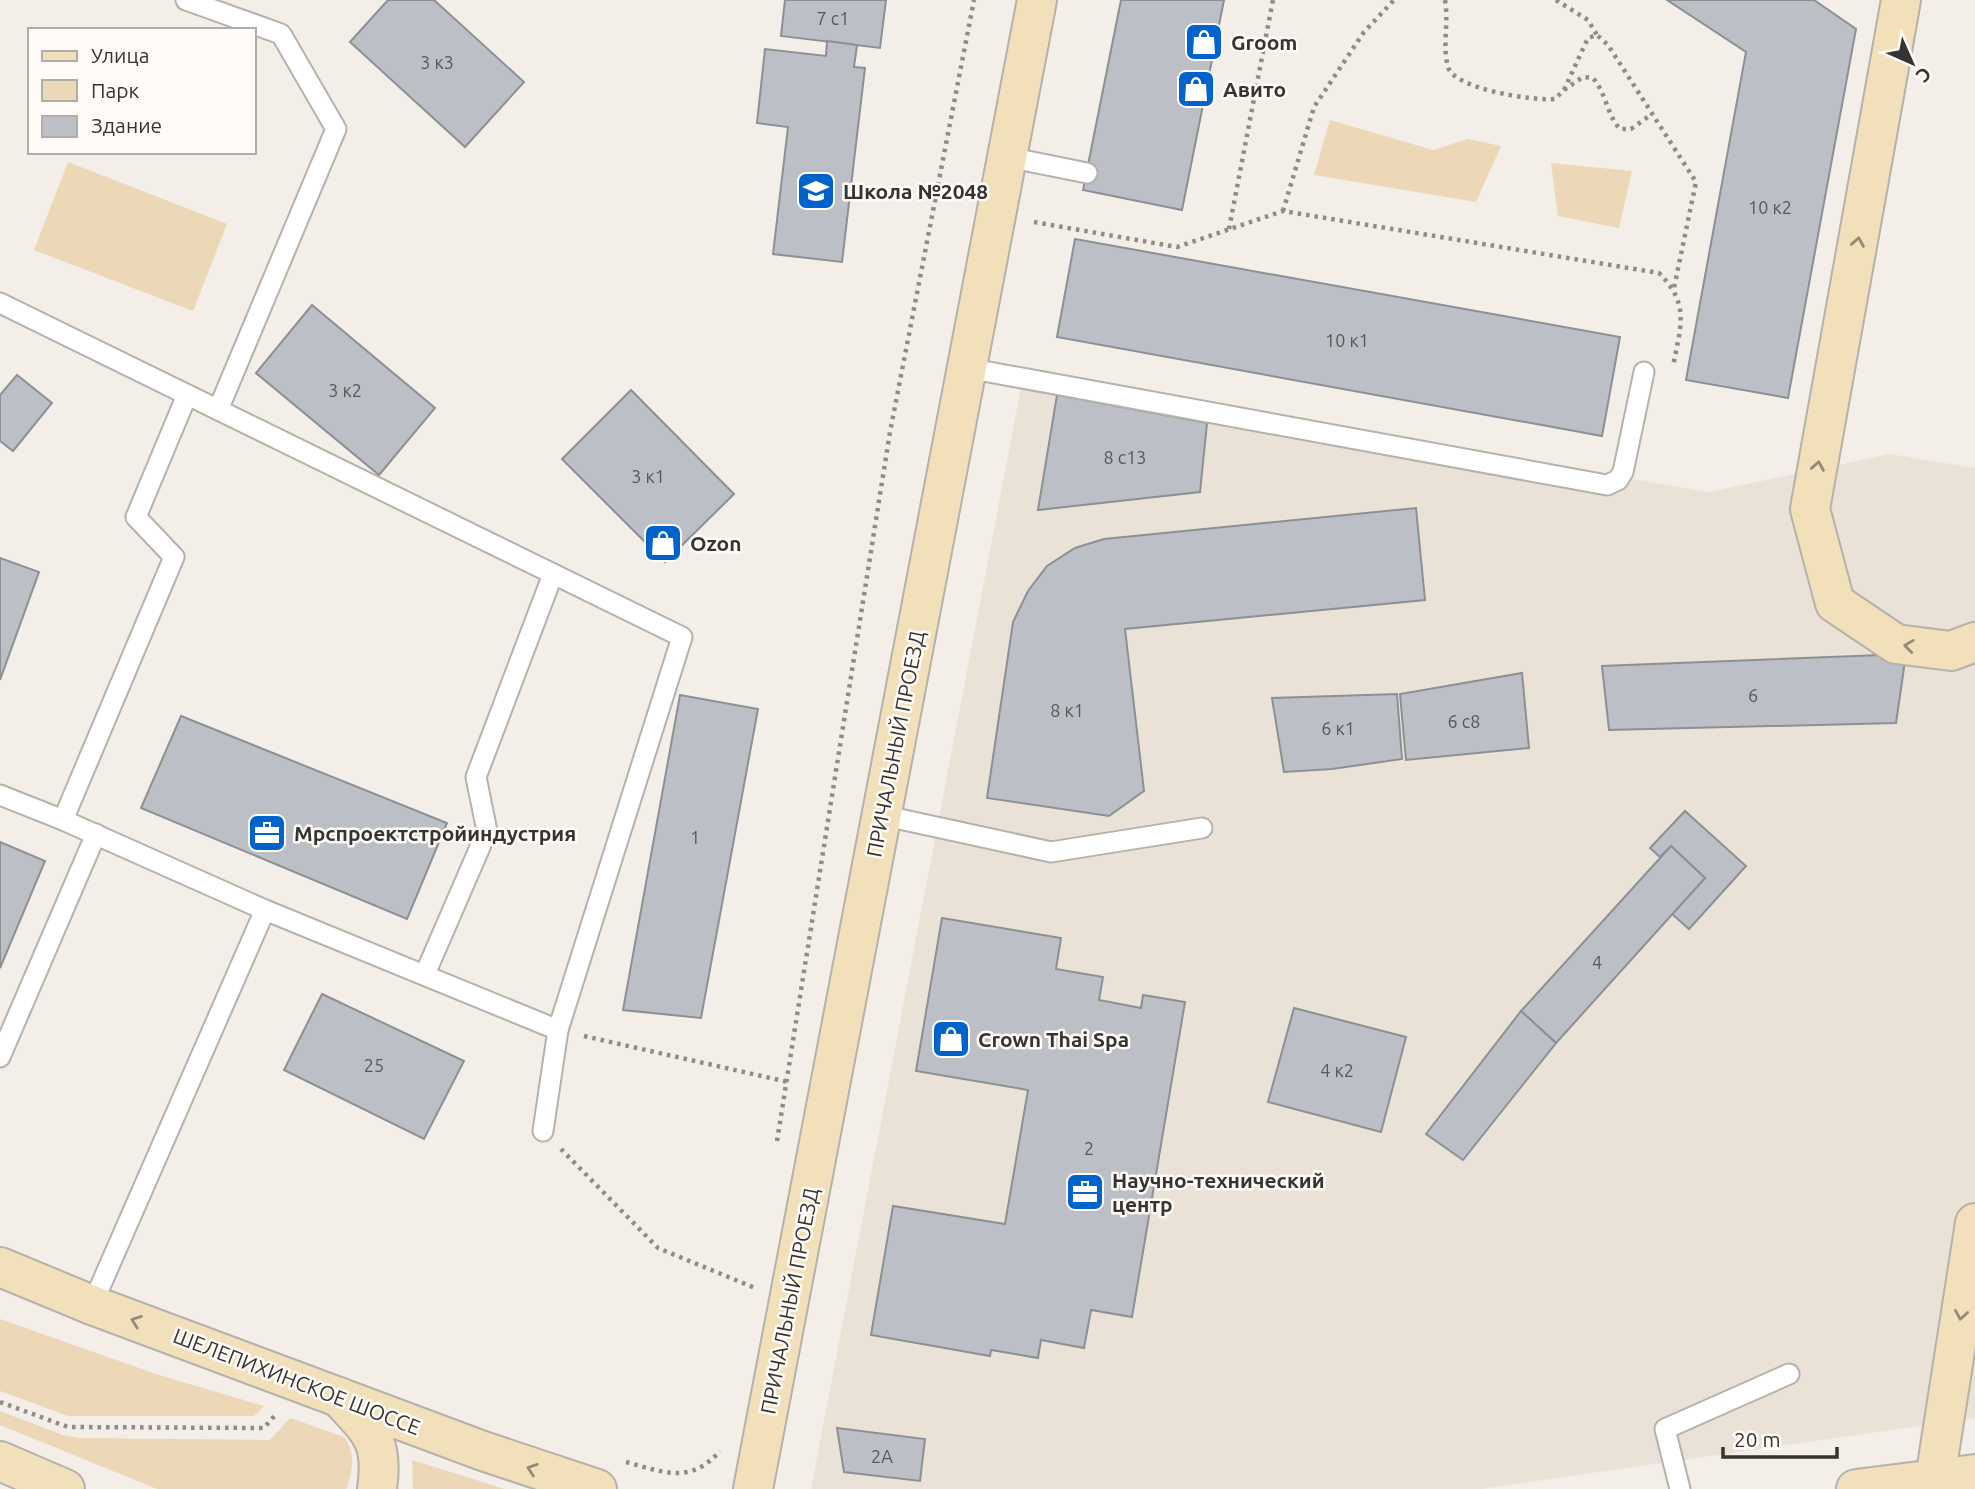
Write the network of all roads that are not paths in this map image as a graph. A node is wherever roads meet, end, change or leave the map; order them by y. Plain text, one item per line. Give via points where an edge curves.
1 (186, 0) edge
2 (1037, 0) edge
3 (1901, 0) edge
4 (1007, 157) junction
5 (1087, 173) dead end
6 (0, 303) edge
7 (967, 368) junction
8 (1644, 372) dead end
9 (187, 395) junction
10 (218, 410) junction
11 (553, 574) junction
12 (1975, 642) edge
13 (0, 795) edge
14 (881, 815) junction
15 (63, 820) junction
16 (1202, 828) dead end
17 (96, 834) junction
18 (265, 910) junction
19 (425, 974) junction
20 (558, 1030) junction
21 (0, 1056) edge
22 (543, 1131) road end
23 (1975, 1223) edge
24 (0, 1267) edge
25 (92, 1305) junction
26 (1789, 1374) dead end
27 (338, 1395) junction
28 (0, 1461) edge
29 (1975, 1474) edge
30 (1935, 1479) junction
31 (65, 1489) edge
32 (377, 1489) edge
33 (597, 1489) edge
34 (753, 1489) edge
35 (1680, 1489) edge
36 (1856, 1489) edge

1 - 10 lane via 281,34 336,129
2 - 4 street, ПРИЧАЛЬНЫЙ ПРОЕЗД
12 -> 3 street via 1951,651 1895,644 1835,603 1810,509
4 - 5 lane
4 - 7 street, ПРИЧАЛЬНЫЙ ПРОЕЗД
6 - 9 lane
7 - 8 lane via 1607,485 1623,472
7 - 14 street, ПРИЧАЛЬНЫЙ ПРОЕЗД
9 - 10 lane
9 - 15 lane via 136,517 173,557
10 - 11 lane
11 - 19 lane via 476,777 487,831
11 - 20 lane via 682,637
13 - 15 lane
14 - 16 lane via 1051,852
14 - 34 street, ПРИЧАЛЬНЫЙ ПРОЕЗД
15 - 17 lane
17 - 18 lane
17 - 21 lane
18 - 19 lane
18 - 25 lane
19 - 20 lane
20 - 22 lane
23 -> 30 street
24 - 25 street, ШЕЛЕПИХИНСКОЕ ШОССЕ
27 -> 25 street, ШЕЛЕПИХИНСКОЕ ШОССЕ
26 - 35 lane via 1665,1429
27 - 32 street via 368,1429 381,1459
33 -> 27 street, ШЕЛЕПИХИНСКОЕ ШОССЕ
28 - 31 street
29 - 30 street
30 - 36 street

